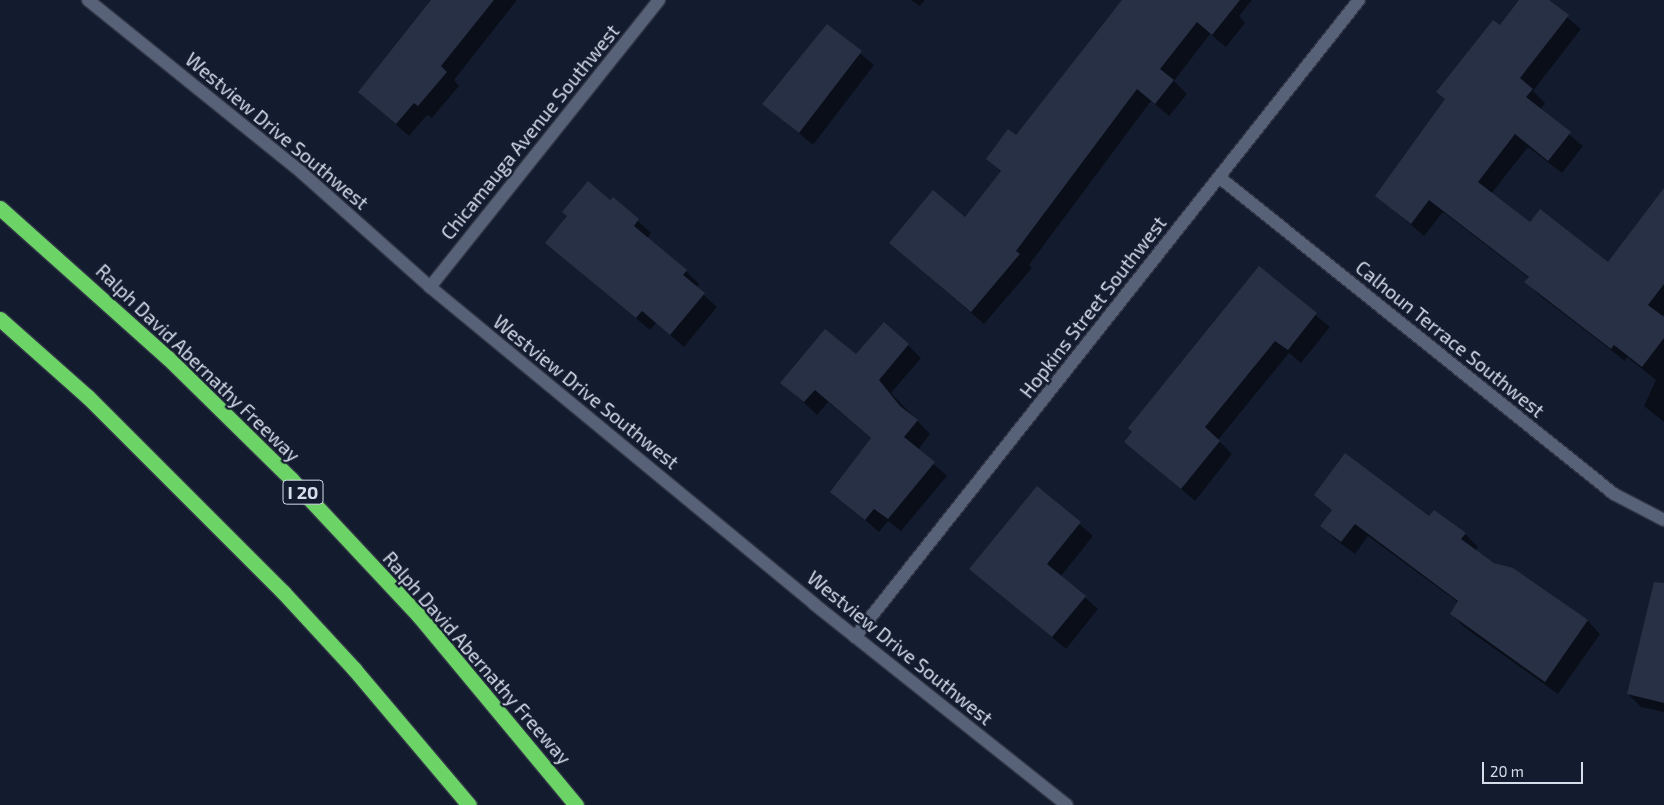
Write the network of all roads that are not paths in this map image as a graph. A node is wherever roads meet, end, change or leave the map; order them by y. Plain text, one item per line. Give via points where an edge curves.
1 (88, 0) edge
2 (659, 0) edge
3 (1359, 0) edge
4 (1219, 177) junction
5 (0, 208) edge
6 (430, 288) junction
7 (0, 319) edge
8 (1664, 520) edge
9 (855, 637) junction
10 (469, 805) edge
11 (576, 805) edge
12 (1067, 805) edge

1 - 6 street, Westview Drive Southwest via 301,172
2 - 6 street, Chicamauga Avenue Southwest
3 - 4 street, Hopkins Street Southwest
4 - 8 street, Calhoun Terrace Southwest via 1614,494
4 - 9 street, Hopkins Street Southwest
5 - 11 highway, Ralph David Abernathy Freeway / I 20 via 168,358 291,479 419,616
6 - 9 street, Westview Drive Southwest
7 - 10 highway via 88,396 283,592 354,668
9 - 12 street, Westview Drive Southwest

